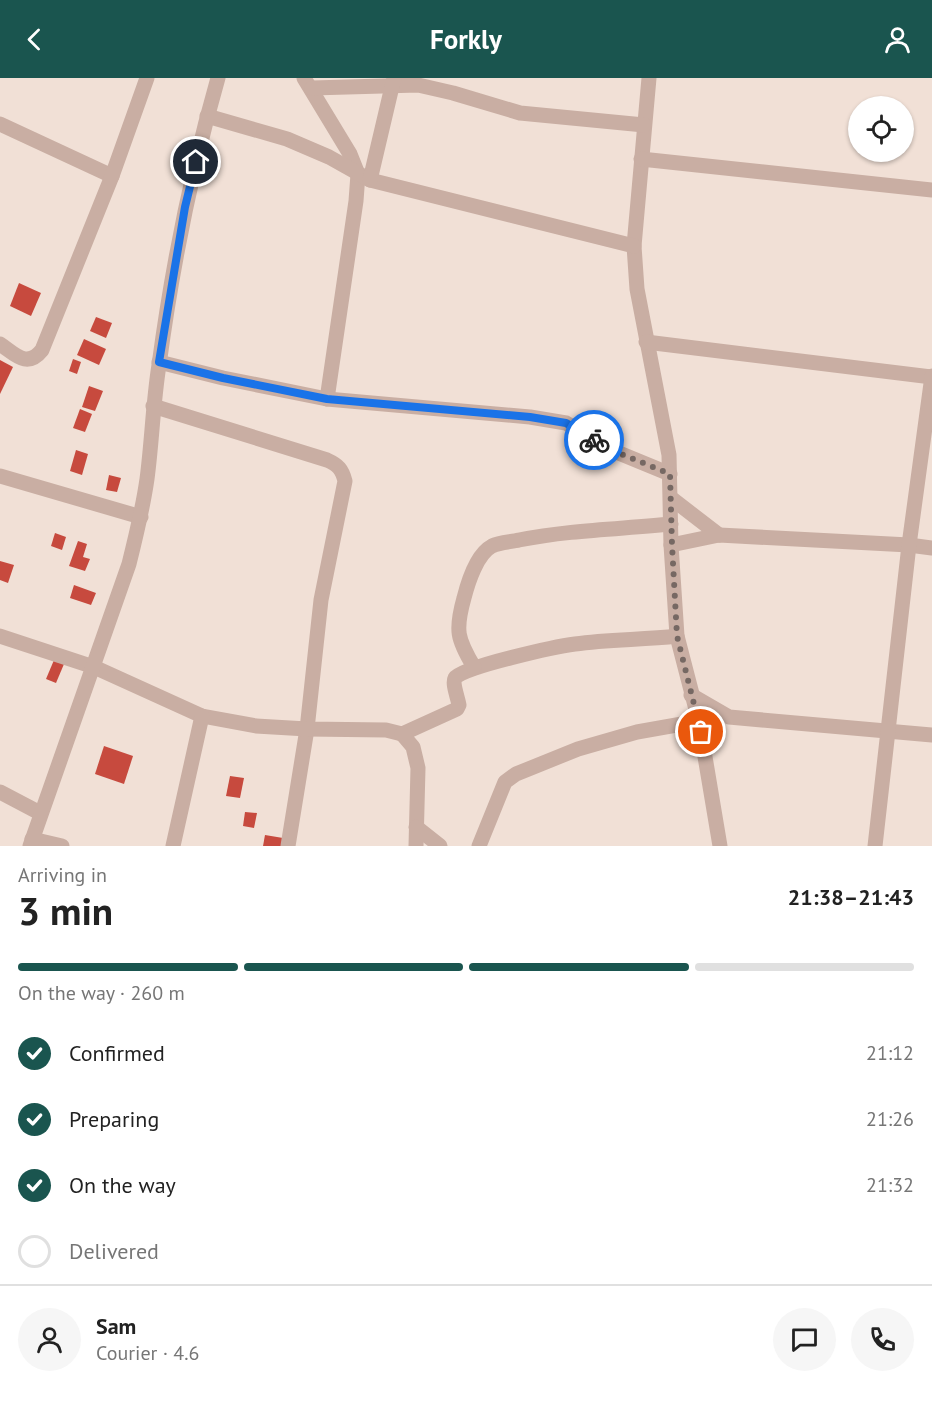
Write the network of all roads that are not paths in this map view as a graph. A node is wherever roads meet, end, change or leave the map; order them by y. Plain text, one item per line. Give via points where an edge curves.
1 (147, 78) edge
2 (218, 78) edge
3 (649, 78) edge
4 (393, 81) edge
5 (308, 83) edge
6 (207, 116) junction
7 (0, 124) edge
8 (644, 124) junction
9 (641, 159) junction
10 (112, 176) junction
11 (364, 177) junction
12 (932, 190) edge
13 (634, 246) junction
14 (646, 342) junction
15 (0, 344) edge
16 (159, 362) junction
17 (932, 377) edge
18 (327, 399) junction
19 (153, 406) junction
20 (670, 474) junction
21 (0, 476) edge
22 (671, 498) junction
23 (141, 517) junction
24 (671, 524) junction
25 (719, 534) junction
26 (672, 545) junction
27 (909, 545) junction
28 (932, 548) edge
29 (0, 636) edge
30 (677, 636) junction
31 (94, 667) junction
32 (474, 667) junction
33 (691, 695) junction
34 (202, 716) junction
35 (729, 717) junction
36 (700, 726) junction
37 (308, 729) junction
38 (887, 731) junction
39 (402, 734) junction
40 (932, 735) edge
41 (0, 792) edge
42 (40, 813) junction
43 (416, 827) junction
44 (31, 842) edge
45 (62, 846) edge
46 (173, 846) edge
47 (288, 846) edge
48 (416, 846) edge
49 (440, 846) edge
50 (479, 846) edge
51 (720, 846) edge
52 (875, 846) edge

1 - 10 street
2 - 6 street
3 - 8 street
4 - 5 street
4 - 8 street via 442,90 520,113
4 - 11 street
5 - 11 street
6 - 11 street via 287,139
6 - 16 street via 185,207
7 - 10 street
8 - 9 street
9 - 12 street
9 - 13 street
10 - 15 street via 42,350 29,360
11 - 13 street
11 - 18 street via 356,201
13 - 14 street
14 - 17 street
14 - 20 street
16 - 18 street
16 - 19 street
17 - 27 street
18 - 20 street via 566,423 614,451
19 - 23 street
19 - 37 street via 327,460 343,471 345,481 321,600
20 - 22 street
21 - 23 street
22 - 24 street
22 - 25 street
23 - 31 street
24 - 26 street
24 - 32 street via 533,537 492,546 470,577 460,612 458,634
25 - 26 street
25 - 27 street
26 - 30 street
27 - 28 street
27 - 38 street
29 - 31 street
30 - 32 street via 576,644
30 - 33 street
31 - 34 street
31 - 42 street
32 - 39 street via 455,677 457,709
33 - 35 street
33 - 36 street
34 - 37 street via 256,726
34 - 46 street
35 - 36 street
35 - 38 street
36 - 50 street via 627,735 578,749 516,774 505,782
36 - 51 street
37 - 39 street via 386,730
37 - 47 street
38 - 40 street
38 - 52 street
39 - 43 street via 413,747 418,768
41 - 42 street
42 - 44 street
43 - 48 street
43 - 49 street
44 - 45 street

